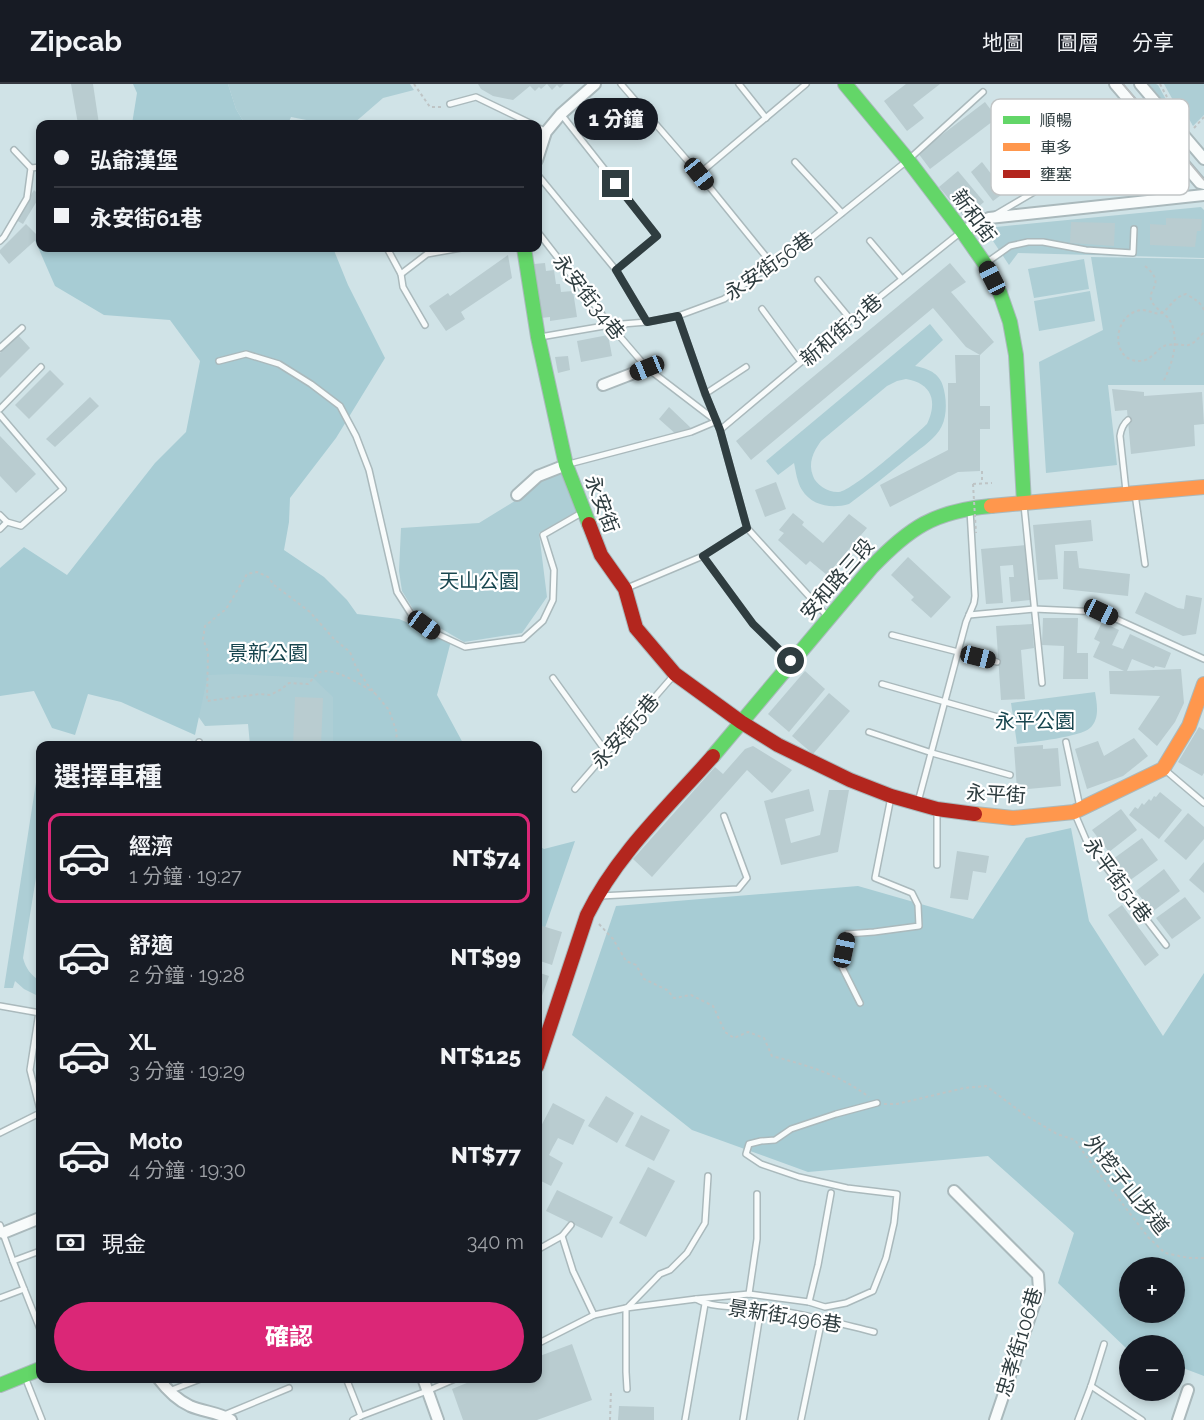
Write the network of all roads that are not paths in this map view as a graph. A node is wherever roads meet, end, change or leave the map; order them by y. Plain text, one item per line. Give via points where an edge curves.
1 (595, 84) edge
2 (621, 84) edge
3 (739, 84) edge
4 (806, 84) edge
5 (845, 84) edge
6 (1115, 84) edge
7 (1140, 84) edge
8 (983, 92) dead end
9 (1128, 99) edge
10 (1153, 99) edge
11 (450, 104) road end
12 (561, 114) junction
13 (766, 118) junction
14 (524, 120) edge
15 (542, 129) edge
16 (1189, 141) edge
17 (14, 150) dead end
18 (1204, 159) edge
19 (908, 160) junction
20 (795, 162) dead end
21 (32, 168) junction
22 (36, 168) edge
23 (1189, 170) edge
24 (699, 174) junction
25 (542, 180) edge
26 (1204, 184) edge
27 (1028, 195) edge
28 (1204, 195) edge
29 (842, 213) junction
30 (989, 218) junction
31 (1134, 229) dead end
32 (962, 231) junction
33 (542, 237) edge
34 (0, 241) edge
35 (870, 241) dead end
36 (389, 252) edge
37 (438, 252) edge
38 (525, 252) edge
39 (427, 254) joint
40 (772, 264) junction
41 (985, 264) junction
42 (616, 270) junction
43 (401, 274) junction
44 (902, 279) junction
45 (818, 280) dead end
46 (762, 309) dead end
47 (678, 316) junction
48 (851, 320) junction
49 (647, 322) junction
50 (425, 325) dead end
51 (610, 325) junction
52 (22, 328) dead end
53 (538, 337) junction
54 (0, 348) edge
55 (219, 361) dead end
56 (801, 362) junction
57 (41, 367) dead end
58 (746, 367) dead end
59 (647, 368) junction
60 (603, 385) dead end
61 (705, 393) junction
62 (0, 409) edge
63 (0, 415) edge
64 (1128, 420) dead end
65 (717, 421) junction
66 (720, 430) junction
67 (567, 465) junction
68 (1204, 487) edge
69 (1131, 493) junction
70 (517, 495) dead end
71 (1024, 503) junction
72 (970, 509) junction
73 (585, 512) junction
74 (0, 515) edge
75 (7, 522) junction
76 (747, 528) junction
77 (0, 529) edge
78 (703, 556) junction
79 (1145, 564) dead end
80 (625, 589) junction
81 (1034, 609) junction
82 (969, 615) junction
83 (828, 618) junction
84 (892, 635) dead end
85 (958, 652) junction
86 (1204, 659) edge
87 (791, 661) junction
88 (997, 662) dead end
89 (675, 674) junction
90 (553, 678) dead end
91 (1041, 683) dead end
92 (882, 684) dead end
93 (1204, 684) edge
94 (946, 701) junction
95 (1005, 719) dead end
96 (741, 722) junction
97 (869, 732) dead end
98 (1066, 742) dead end
99 (606, 753) junction
100 (932, 753) junction
101 (1163, 769) junction
102 (1010, 775) dead end
103 (575, 789) dead end
104 (891, 796) junction
105 (1204, 803) edge
106 (917, 804) junction
107 (937, 809) junction
108 (1077, 811) junction
109 (724, 816) dead end
110 (937, 865) dead end
111 (595, 896) junction
112 (1166, 945) dead end
113 (861, 1003) dead end
114 (0, 1006) edge
115 (36, 1011) edge
116 (36, 1035) edge
117 (542, 1051) edge
118 (36, 1095) edge
119 (878, 1104) road end
120 (36, 1113) edge
121 (0, 1133) edge
122 (708, 1176) dead end
123 (954, 1191) dead end
124 (831, 1192) dead end
125 (757, 1194) dead end
126 (36, 1219) edge
127 (571, 1225) dead end
128 (1, 1229) edge
129 (562, 1236) junction
130 (542, 1247) edge
131 (36, 1253) edge
132 (13, 1262) junction
133 (24, 1289) junction
134 (749, 1294) junction
135 (0, 1298) edge
136 (696, 1299) junction
137 (809, 1302) junction
138 (705, 1304) junction
139 (626, 1308) junction
140 (760, 1308) junction
141 (594, 1315) junction
142 (36, 1319) edge
143 (822, 1319) junction
144 (874, 1332) dead end
145 (542, 1341) edge
146 (1104, 1344) dead end
147 (36, 1370) edge
148 (24, 1375) junction
149 (162, 1383) edge
150 (190, 1383) edge
151 (348, 1383) edge
152 (425, 1383) edge
153 (446, 1383) edge
154 (0, 1385) edge
155 (1091, 1386) junction
156 (289, 1388) dead end
157 (627, 1389) dead end
158 (1188, 1390) dead end
159 (168, 1391) junction
160 (428, 1391) junction
161 (361, 1416) junction
162 (227, 1418) edge
163 (42, 1420) edge
164 (353, 1420) edge
165 (438, 1420) edge
166 (685, 1420) edge
167 (743, 1420) edge
168 (801, 1420) edge
169 (995, 1420) edge
170 (1078, 1420) edge
171 (1142, 1420) edge
172 (1178, 1420) edge

1 - 12 street
2 - 24 lane
3 - 13 lane
4 - 13 lane
5 - 19 street, 新和街
6 - 9 street
7 - 10 street
8 - 19 lane, 永安街56巷
11 - 14 lane via 476,97
12 - 15 street
12 - 42 lane via 657,236
13 - 24 lane
16 - 18 street
17 - 21 lane
19 - 29 lane, 永安街56巷
19 - 32 street, 新和街
20 - 29 lane
21 - 22 lane
21 - 34 lane via 27,198
23 - 26 street
24 - 40 lane
25 - 42 lane
27 - 30 lane
28 - 30 street
29 - 40 lane, 永安街56巷
30 - 32 street
31 - 41 lane via 1133,253 1028,242 1010,246
32 - 41 street, 新和街
32 - 44 lane, 新和街31巷
33 - 51 lane, 永安街34巷
35 - 44 lane
36 - 43 lane
37 - 39 lane
38 - 53 street, 永安街
39 - 43 lane
40 - 47 lane, 永安街56巷 via 724,299
41 - 71 street, 新和街 via 1010,322 1016,355
42 - 49 lane
43 - 50 lane via 403,287
44 - 48 lane, 新和街31巷
45 - 48 lane
46 - 56 lane
47 - 49 lane, 永安街56巷
47 - 61 lane
48 - 56 lane, 新和街31巷
49 - 51 lane, 永安街56巷
51 - 53 lane, 永安街56巷
51 - 59 lane, 永安街34巷
52 - 54 lane
53 - 67 street, 永安街
55 - 73 lane via 246,354 279,364 340,406 369,470 398,592 413,617 465,647 523,639 543,621 553,600 554,570 543,536
56 - 66 lane, 新和街31巷
57 - 62 lane
58 - 61 lane
59 - 60 street
59 - 65 lane, 永安街34巷
61 - 65 lane
63 - 75 lane via 63,489 21,526
64 - 69 lane via 1120,436
65 - 66 lane
65 - 67 lane via 691,432
66 - 76 lane
67 - 70 street via 538,476
67 - 73 street, 永安街
68 - 69 street, 安和路三段
69 - 71 street, 安和路三段
69 - 79 lane
71 - 72 street, 安和路三段
71 - 81 lane
72 - 82 lane via 975,596
72 - 83 street, 安和路三段 via 930,519 910,531 871,568
73 - 80 street, 永安街 via 601,555
74 - 75 lane
75 - 77 lane
76 - 78 lane
76 - 83 lane
78 - 80 lane
78 - 87 lane via 753,624
80 - 89 street, 永安街 via 636,628
81 - 82 lane
81 - 86 lane via 1101,612
81 - 91 lane
82 - 85 lane
83 - 87 street, 安和路三段
84 - 85 lane
85 - 88 lane
85 - 94 lane
87 - 96 street, 安和路三段
89 - 96 street, 永安街
89 - 99 lane, 永安街5巷
90 - 99 lane
92 - 94 lane
93 - 101 street via 1190,726
94 - 95 lane
94 - 100 lane
96 - 104 street, 永平街 via 788,750
96 - 111 street, 安和路三段 via 633,844
97 - 100 lane
98 - 108 lane, 永平街51巷
99 - 103 lane, 永安街5巷
100 - 102 lane
100 - 106 lane
101 - 105 lane
101 - 108 street, 永平街
104 - 106 street, 永平街
104 - 113 lane via 874,878 912,893 918,905 919,926 847,934 841,965
106 - 107 street, 永平街
107 - 108 street, 永平街 via 1014,818
107 - 110 lane
108 - 112 lane, 永平街51巷 via 1087,842
109 - 111 lane via 747,878 738,889
111 - 117 street, 安和路三段
114 - 115 lane
116 - 118 lane via 30,1070
119 - 137 lane, 景新街496巷 via 791,1129 775,1140 749,1144 746,1154 761,1164 799,1177 897,1194 886,1258 873,1291 825,1307
120 - 121 lane
122 - 139 lane via 705,1223 687,1254
123 - 169 street, 忠孝街106巷 via 1038,1275 1039,1290
124 - 137 lane
125 - 134 lane via 757,1239
126 - 128 street
127 - 129 lane
128 - 132 lane
129 - 130 lane
129 - 141 lane
131 - 132 lane
132 - 133 lane
133 - 135 lane
133 - 142 lane
134 - 136 lane, 景新街496巷
134 - 137 lane, 景新街496巷
136 - 138 lane, 景新街496巷
136 - 139 lane, 景新街496巷
138 - 140 lane, 景新街496巷
138 - 166 lane
139 - 141 lane, 景新街496巷
139 - 157 lane
140 - 143 lane, 景新街496巷
140 - 167 lane
141 - 145 lane, 景新街496巷
143 - 144 lane, 景新街496巷
143 - 168 lane
146 - 155 lane
147 - 148 street
148 - 154 street
148 - 163 lane
149 - 159 street
150 - 159 lane
151 - 161 lane
152 - 160 street
153 - 160 lane
155 - 170 lane
155 - 171 lane
156 - 162 lane
158 - 172 street
159 - 162 street via 190,1406
160 - 161 lane
160 - 165 street
161 - 164 lane

